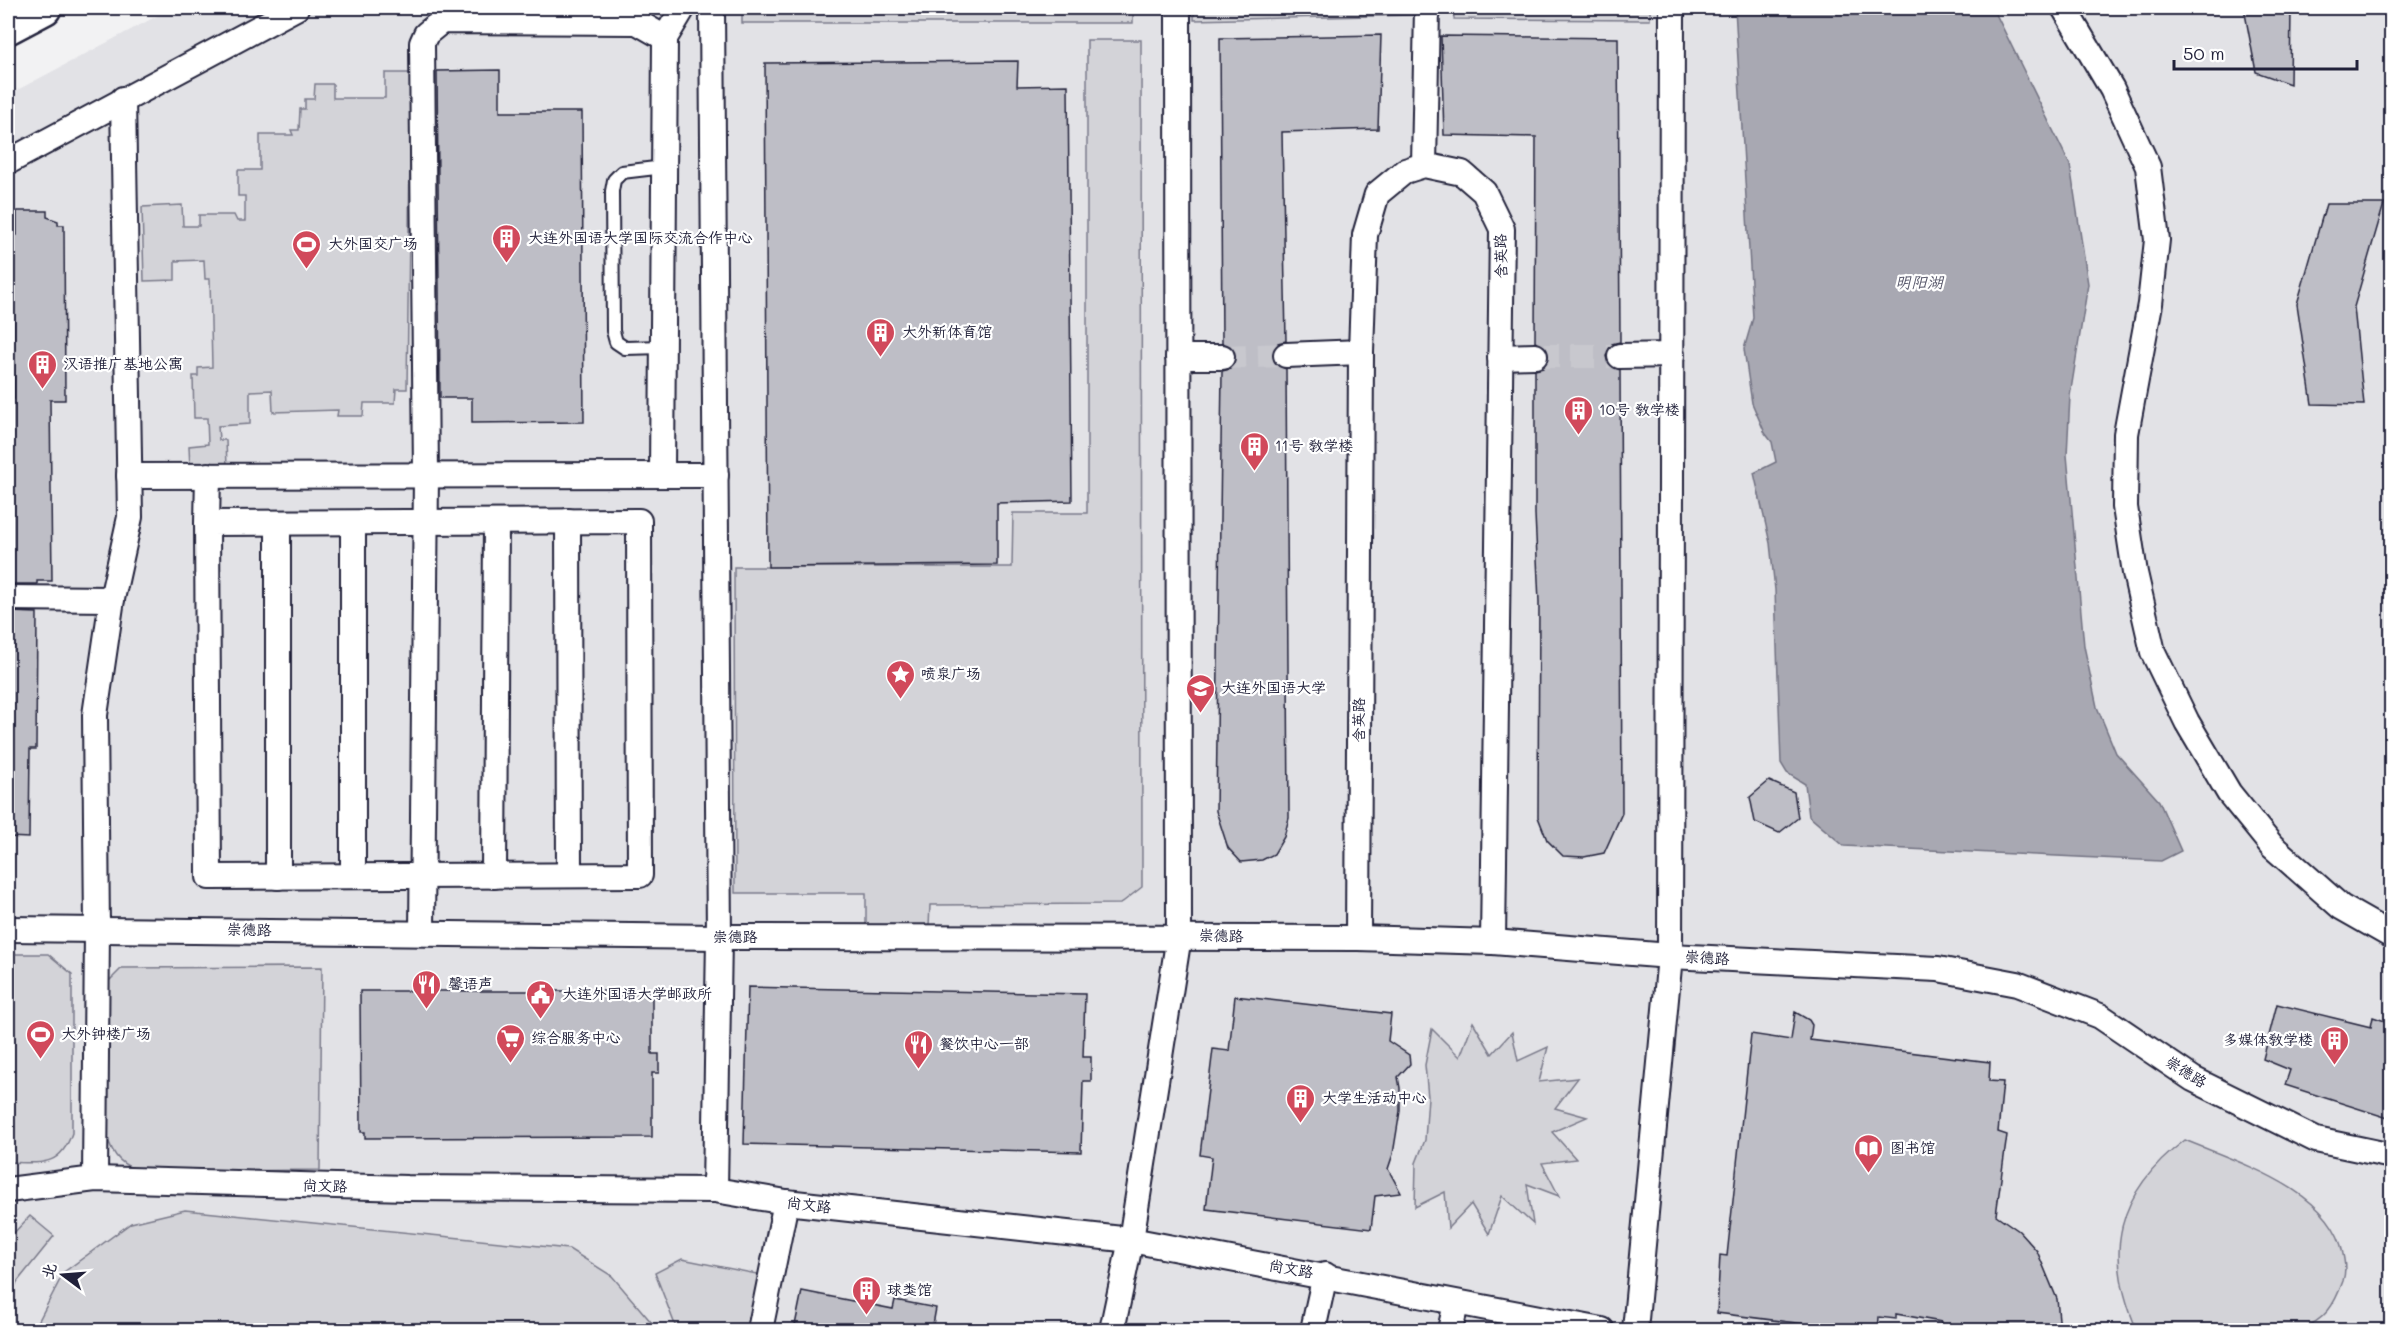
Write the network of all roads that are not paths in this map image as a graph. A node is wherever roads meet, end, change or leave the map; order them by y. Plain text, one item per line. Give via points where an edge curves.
1 (44, 8) edge
2 (296, 8) edge
3 (683, 8) edge
4 (712, 8) edge
5 (1178, 8) edge
6 (1427, 8) edge
7 (1672, 8) edge
8 (2064, 8) edge
9 (8, 27) edge
10 (665, 38) junction
11 (123, 99) junction
12 (8, 162) edge
13 (1424, 165) junction
14 (664, 167) junction
15 (663, 347) junction
16 (1361, 352) junction
17 (1286, 355) tunnel mouth
18 (1672, 355) junction
19 (1535, 356) tunnel mouth
20 (1620, 356) tunnel mouth
21 (1178, 357) junction
22 (1222, 357) tunnel mouth
23 (1500, 357) junction
24 (426, 474) junction
25 (208, 475) junction
26 (662, 475) junction
27 (716, 475) junction
28 (129, 476) junction
29 (568, 521) junction
30 (425, 522) junction
31 (496, 522) junction
32 (207, 523) junction
33 (278, 523) junction
34 (353, 523) junction
35 (8, 598) edge
36 (112, 599) junction
37 (569, 875) junction
38 (278, 876) junction
39 (353, 876) junction
40 (422, 876) junction
41 (494, 876) junction
42 (97, 928) junction
43 (8, 929) edge
44 (422, 933) junction
45 (1179, 936) junction
46 (2391, 936) edge
47 (719, 937) junction
48 (1358, 938) junction
49 (1493, 942) junction
50 (1670, 956) junction
51 (2391, 1156) edge
52 (95, 1179) junction
53 (8, 1190) edge
54 (715, 1190) junction
55 (786, 1203) junction
56 (1131, 1239) junction
57 (1325, 1275) junction
58 (1456, 1304) junction
59 (760, 1330) edge
60 (1112, 1330) edge
61 (1313, 1330) edge
62 (1450, 1330) edge
63 (1602, 1330) edge
64 (1635, 1330) edge

1 - 9 main road
2 - 11 street
3 - 10 street
4 - 27 street
5 - 21 street
6 - 13 street
7 - 18 street
8 - 46 street via 2112,89 2148,167 2157,240 2150,304 2126,434 2125,507 2153,652 2187,722 2229,793 2272,846 2341,907
10 - 14 street
10 - 24 street via 636,22 442,21 426,34 422,43
11 - 12 street
11 - 28 street
13 - 16 street, 含英路 via 1405,171 1377,194 1365,235
13 - 23 street, 含英路 via 1462,173 1484,192 1502,229
14 - 15 street
14 - 15 lane via 622,171 614,180 612,191 616,342 625,348
15 - 26 street
16 - 17 street
16 - 48 street, 含英路
18 - 20 street
18 - 50 street
19 - 23 street
21 - 22 street
21 - 45 street
23 - 49 street, 含英路
24 - 25 street
24 - 26 street
24 - 30 street
25 - 28 street
25 - 32 street
26 - 27 street
27 - 47 street
28 - 36 street via 130,517
29 - 31 street
29 - 37 street
29 - 37 street via 639,521 640,875
30 - 31 street
30 - 34 street
30 - 40 street
31 - 41 street
32 - 33 street
32 - 38 street via 209,877
33 - 34 street
33 - 38 street
34 - 39 street
35 - 36 street
36 - 42 street via 95,715
37 - 41 street
38 - 39 street
39 - 40 street
40 - 41 street
40 - 44 street
42 - 43 street, 崇德路
42 - 44 street, 崇德路
42 - 52 street
44 - 47 street, 崇德路
45 - 47 street, 崇德路
45 - 48 street, 崇德路
45 - 56 street
47 - 54 street
48 - 49 street, 崇德路
49 - 50 street, 崇德路
50 - 51 street, 崇德路 via 1938,969 2017,984 2100,1016 2193,1079 2316,1140
50 - 64 street
52 - 53 street, 尚文路
52 - 54 street, 尚文路 via 407,1188
54 - 55 street, 尚文路
55 - 56 street, 尚文路
55 - 59 street
56 - 57 street, 尚文路
56 - 60 street
57 - 58 street, 尚文路
57 - 61 street
58 - 62 street
58 - 63 street, 尚文路

